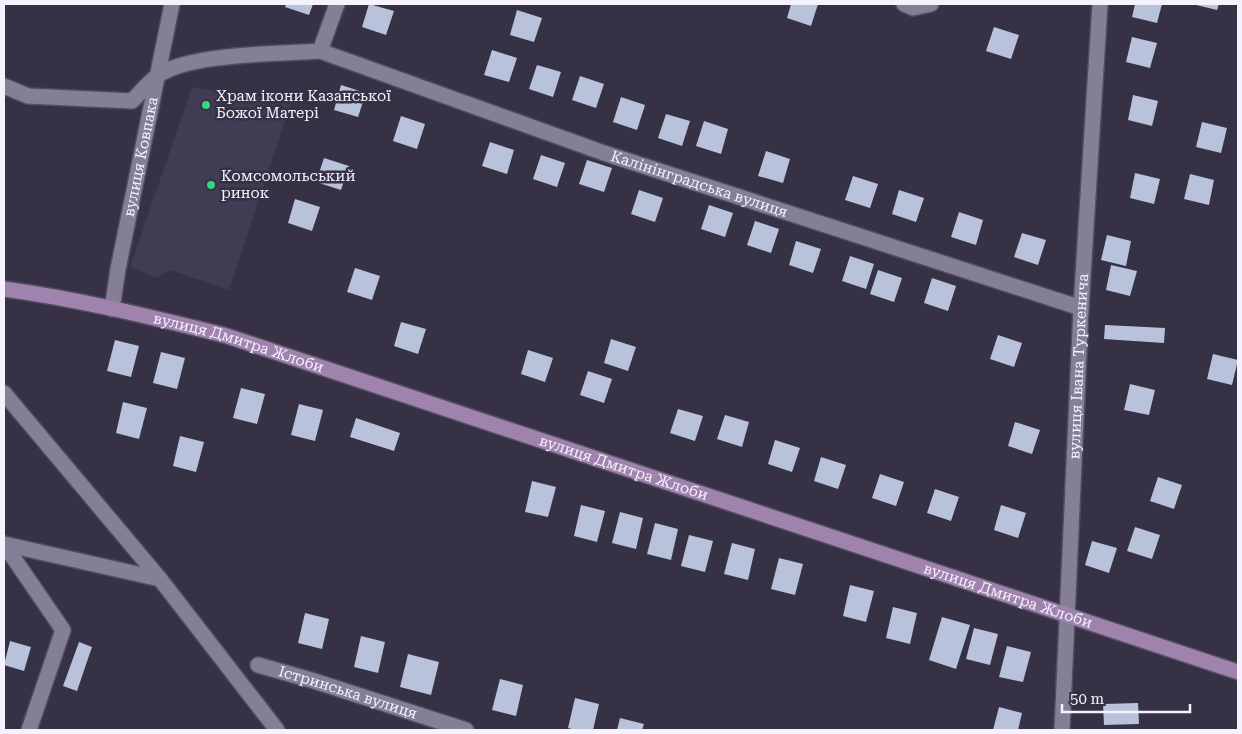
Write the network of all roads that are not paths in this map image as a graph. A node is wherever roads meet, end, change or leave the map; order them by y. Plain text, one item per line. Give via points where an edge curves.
1 (172, 4) edge
2 (337, 4) edge
3 (904, 4) edge
4 (930, 4) edge
5 (1100, 4) edge
6 (320, 51) junction
7 (156, 76) junction
8 (4, 86) edge
9 (4, 289) edge
10 (1081, 308) junction
11 (112, 309) junction
12 (4, 393) edge
13 (4, 544) edge
14 (160, 579) junction
15 (1066, 614) junction
16 (258, 666) dead end
17 (1238, 672) edge
18 (29, 730) edge
19 (277, 730) edge
20 (466, 730) edge
21 (1062, 730) edge

1 - 7 street, вулиця Ковпака
2 - 6 street
3 - 4 street via 913,8
5 - 10 street, вулиця Івана Туркенича
6 - 7 street via 205,59
6 - 10 street, Калінінградська вулиця via 604,153
7 - 8 street via 132,102 28,96
7 - 11 street, вулиця Ковпака
9 - 11 main road, вулиця Дмитра Жлоби via 56,296
10 - 15 street, вулиця Івана Туркенича
11 - 15 main road, вулиця Дмитра Жлоби via 224,335
12 - 14 street
13 - 14 street
13 - 18 street via 63,630
14 - 19 street
15 - 17 main road, вулиця Дмитра Жлоби
15 - 21 street, вулиця Івана Туркенича
16 - 20 street, Істринська вулиця

